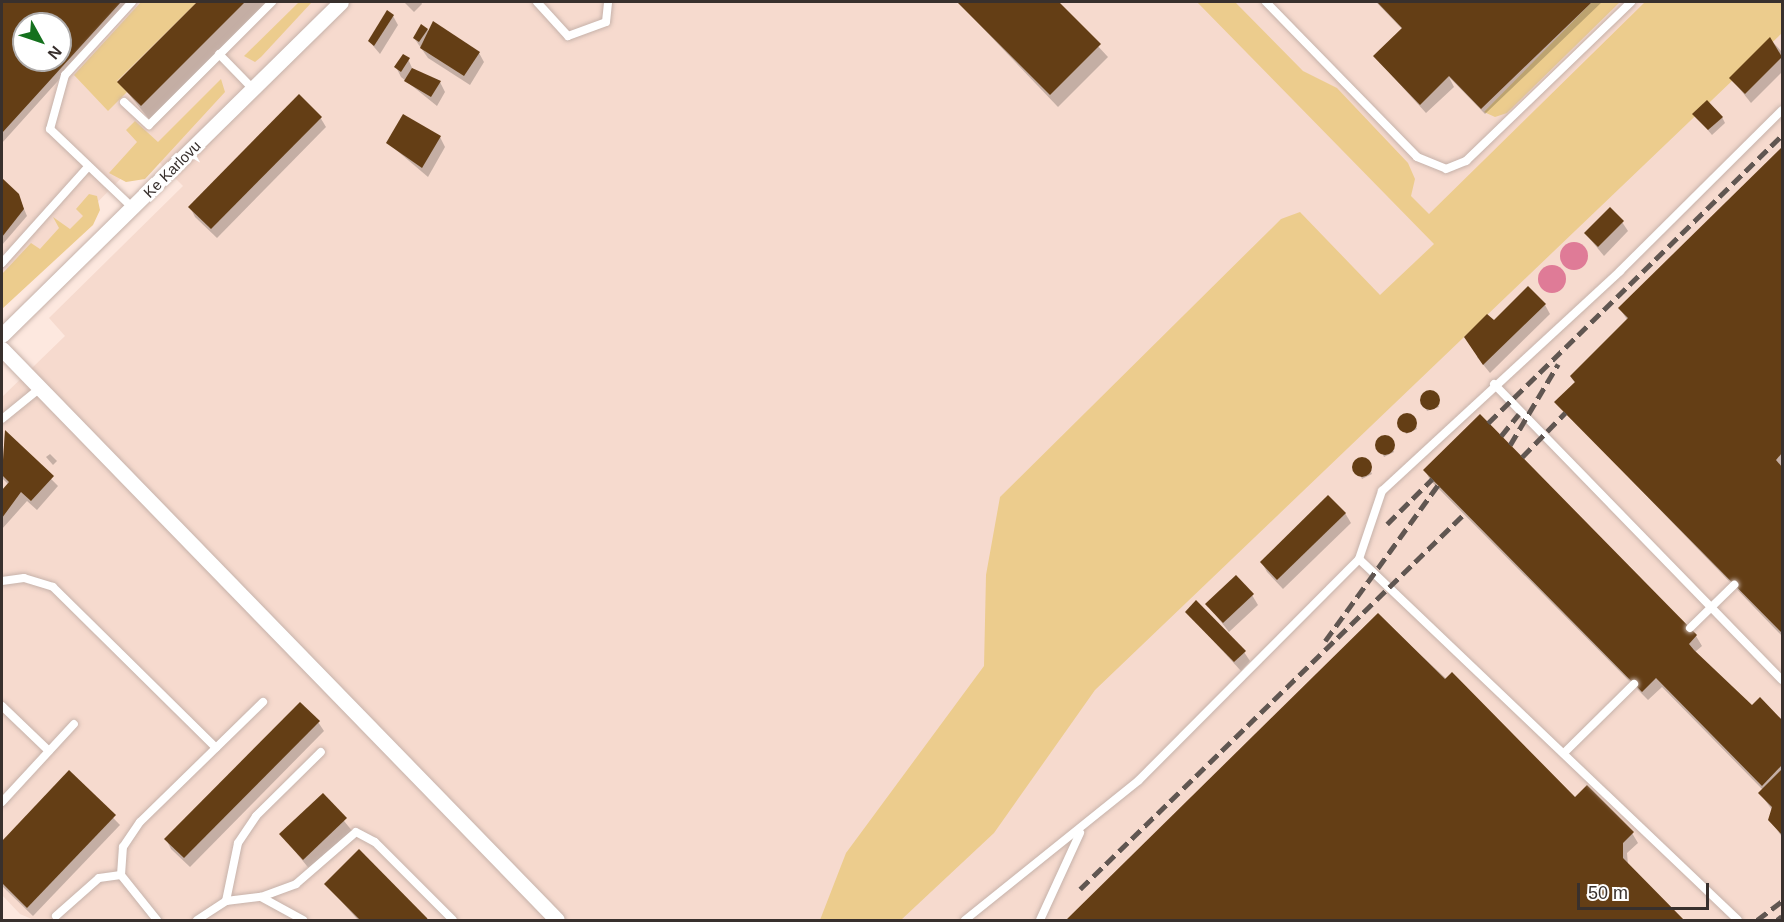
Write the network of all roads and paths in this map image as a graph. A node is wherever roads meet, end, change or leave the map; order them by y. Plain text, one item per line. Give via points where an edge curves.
1 (132, 2) edge
2 (272, 2) edge
3 (341, 2) edge
4 (537, 2) edge
5 (608, 2) edge
6 (1266, 2) edge
7 (1631, 2) edge
8 (219, 54) junction
9 (253, 88) junction
10 (124, 102) dead end
11 (1782, 110) edge
12 (87, 168) junction
13 (133, 208) junction
14 (2, 263) edge
15 (2, 335) edge
16 (2, 349) edge
17 (1494, 384) junction
18 (40, 388) junction
19 (2, 419) edge
20 (1359, 559) junction
21 (2, 581) edge
22 (1734, 585) dead end
23 (1712, 608) junction
24 (1690, 628) dead end
25 (1782, 680) edge
26 (1634, 684) dead end
27 (263, 702) dead end
28 (2, 706) edge
29 (74, 724) dead end
30 (216, 748) junction
31 (49, 751) junction
32 (321, 752) dead end
33 (1565, 752) junction
34 (2, 802) edge
35 (1080, 831) junction
36 (121, 875) junction
37 (261, 897) junction
38 (226, 901) junction
39 (56, 916) dead end
40 (157, 921) edge
41 (197, 921) edge
42 (303, 921) edge
43 (453, 921) edge
44 (557, 921) edge
45 (965, 921) edge
46 (1040, 921) edge
47 (1738, 921) edge

1 - 12 lane via 65,75 52,110 50,129
2 - 8 lane
3 - 9 street, Ke Karlovu
4 - 5 lane via 568,36 606,22
6 - 7 lane via 1417,157 1446,169 1466,161
8 - 9 lane
8 - 10 lane via 149,125
9 - 13 street, Ke Karlovu
11 - 17 lane via 1620,271
12 - 13 lane
12 - 14 lane
13 - 15 street, Ke Karlovu
16 - 18 street
17 - 20 lane via 1382,491
17 - 23 lane
18 - 19 lane
18 - 44 street
20 - 33 lane
20 - 35 lane
21 - 30 lane via 24,578 53,587
22 - 23 lane
23 - 24 lane
23 - 25 lane
26 - 33 lane
27 - 30 lane
28 - 31 lane
29 - 31 lane
30 - 36 lane via 140,822 123,848
31 - 34 lane
32 - 38 lane via 256,816 238,843
33 - 47 lane
35 - 45 lane
35 - 46 lane
36 - 39 lane via 99,878
36 - 40 lane
37 - 38 lane
37 - 42 lane
37 - 43 lane via 296,884 356,832 375,842
38 - 41 lane

